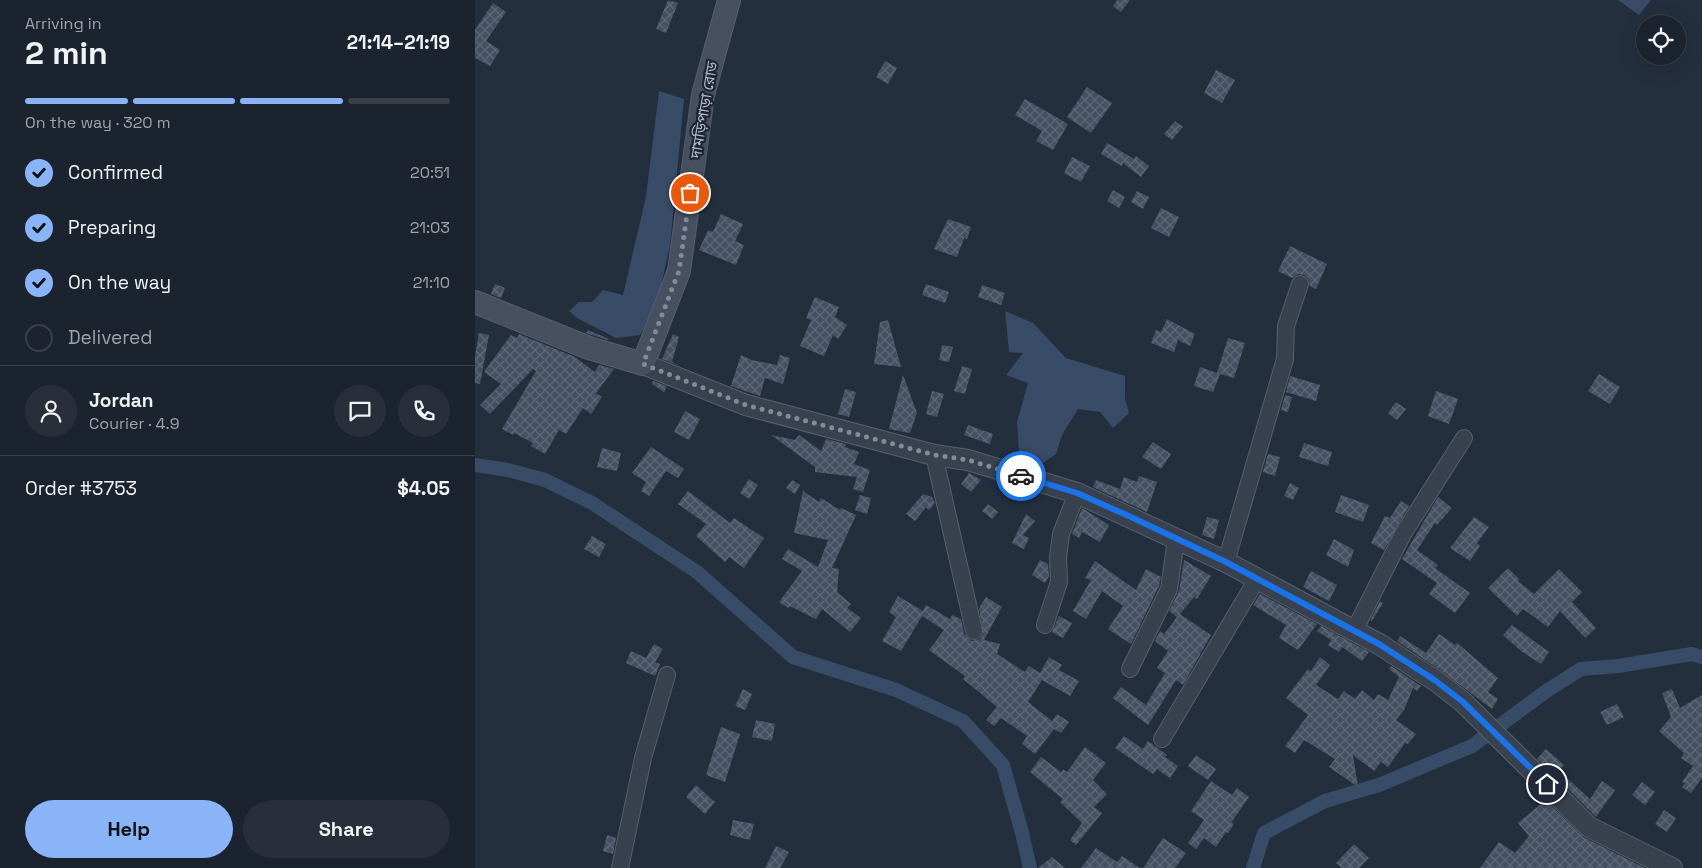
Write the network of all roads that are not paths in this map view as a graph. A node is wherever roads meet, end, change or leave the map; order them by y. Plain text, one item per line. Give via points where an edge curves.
1 (729, 0) edge
2 (1301, 284) dead end
3 (475, 302) edge
4 (643, 364) junction
5 (1465, 438) dead end
6 (935, 455) junction
7 (1077, 493) junction
8 (1176, 539) junction
9 (1226, 562) junction
10 (1257, 579) junction
11 (1045, 625) dead end
12 (974, 631) dead end
13 (1354, 631) junction
14 (1130, 669) dead end
15 (667, 675) dead end
16 (1162, 739) dead end
17 (620, 868) edge
18 (1672, 868) edge

1 - 4 main road, দামড়িপাড়া রোড via 703,95 679,271
2 - 9 street via 1286,326 1285,359
3 - 4 main road via 589,348
4 - 6 street via 746,405
5 - 13 street via 1403,534
6 - 7 street via 968,460
6 - 12 street
7 - 8 street
7 - 11 street via 1061,534 1059,582
8 - 9 street
8 - 14 street via 1169,589
9 - 10 street
10 - 13 street
10 - 16 street
13 - 18 street via 1436,681 1463,702 1589,827
15 - 17 street via 643,758

